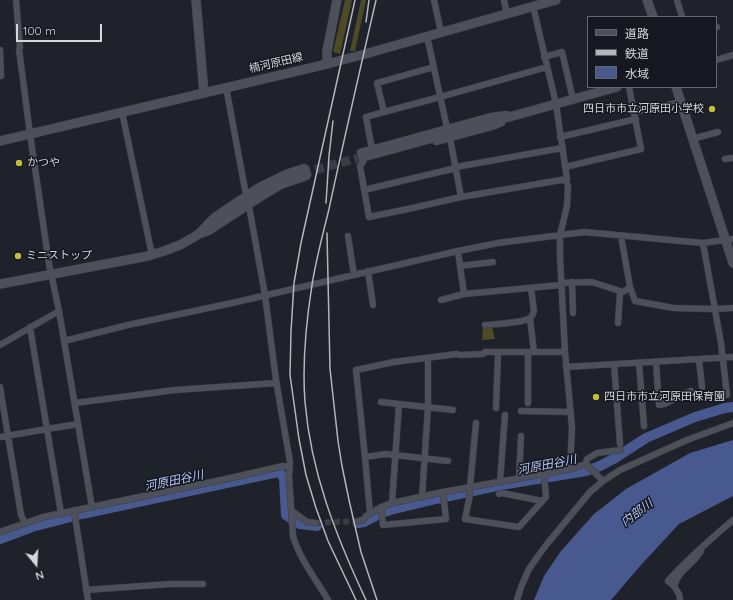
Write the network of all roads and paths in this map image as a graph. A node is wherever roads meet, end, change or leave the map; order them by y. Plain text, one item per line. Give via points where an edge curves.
1 (16, 0) edge
2 (196, 0) edge
3 (337, 0) edge
4 (434, 0) edge
5 (504, 0) edge
6 (556, 0) edge
7 (647, 0) edge
8 (676, 0) edge
9 (533, 6) junction
10 (508, 14) junction
11 (653, 16) edge
12 (682, 16) edge
13 (442, 32) junction
14 (427, 36) junction
15 (0, 50) edge
16 (733, 55) edge
17 (544, 56) junction
18 (717, 60) edge
19 (327, 64) junction
20 (434, 67) junction
21 (547, 67) junction
22 (0, 76) edge
23 (226, 88) junction
24 (613, 88) edge
25 (629, 88) edge
26 (676, 88) edge
27 (204, 93) junction
28 (440, 97) junction
29 (573, 99) junction
30 (681, 102) junction
31 (556, 104) junction
32 (122, 112) junction
33 (384, 112) junction
34 (635, 112) junction
35 (520, 114) junction
36 (636, 119) junction
37 (447, 128) junction
38 (718, 132) dead end
39 (30, 134) junction
40 (560, 136) junction
41 (450, 138) junction
42 (692, 139) junction
43 (0, 141) edge
44 (562, 148) junction
45 (367, 155) junction
46 (733, 158) edge
47 (725, 159) dead end
48 (565, 167) junction
49 (456, 168) junction
50 (302, 173) tunnel mouth
51 (566, 179) junction
52 (364, 190) junction
53 (246, 195) junction
54 (461, 197) junction
55 (248, 206) junction
56 (560, 235) junction
57 (348, 236) dead end
58 (621, 236) junction
59 (194, 237) junction
60 (729, 239) edge
61 (703, 243) junction
62 (458, 250) junction
63 (152, 254) junction
64 (493, 262) dead end
65 (733, 263) edge
66 (460, 266) junction
67 (368, 271) junction
68 (51, 274) junction
69 (354, 275) junction
70 (572, 282) junction
71 (0, 284) edge
72 (561, 284) junction
73 (630, 287) junction
74 (531, 288) junction
75 (620, 292) junction
76 (464, 294) junction
77 (265, 295) junction
78 (441, 300) dead end
79 (373, 305) dead end
80 (733, 308) edge
81 (715, 309) junction
82 (59, 311) junction
83 (573, 313) dead end
84 (530, 318) junction
85 (618, 323) dead end
86 (485, 325) dead end
87 (30, 327) junction
88 (64, 341) junction
89 (0, 345) edge
90 (531, 352) junction
91 (565, 352) junction
92 (498, 353) junction
93 (733, 357) edge
94 (428, 358) junction
95 (723, 358) junction
96 (699, 360) junction
97 (656, 362) junction
98 (639, 363) junction
99 (614, 364) junction
100 (566, 368) junction
101 (277, 383) junction
102 (0, 387) edge
103 (702, 387) dead end
104 (691, 391) dead end
105 (727, 395) dead end
106 (381, 402) dead end
107 (75, 403) junction
108 (528, 403) dead end
109 (399, 404) junction
110 (428, 407) junction
111 (496, 408) dead end
112 (453, 410) dead end
113 (521, 411) dead end
114 (570, 412) junction
115 (505, 415) dead end
116 (476, 423) dead end
117 (78, 424) junction
118 (733, 424) edge
119 (644, 426) dead end
120 (47, 429) junction
121 (8, 435) junction
122 (521, 436) dead end
123 (0, 437) edge
124 (396, 455) junction
125 (365, 457) junction
126 (425, 458) junction
127 (448, 461) dead end
128 (289, 467) junction
129 (590, 468) junction
130 (570, 469) junction
131 (544, 475) junction
132 (519, 478) junction
133 (603, 481) junction
134 (500, 482) junction
135 (469, 490) junction
136 (499, 494) dead end
137 (444, 496) junction
138 (422, 497) junction
139 (542, 500) junction
140 (392, 503) junction
141 (92, 507) junction
142 (381, 511) junction
143 (61, 513) junction
144 (370, 513) junction
145 (75, 514) junction
146 (292, 516) junction
147 (733, 520) edge
148 (358, 521) tunnel mouth
149 (24, 522) junction
150 (316, 523) tunnel mouth
151 (0, 532) edge
152 (203, 584) dead end
153 (86, 590) junction
154 (88, 600) edge
155 (328, 600) edge
156 (517, 600) edge
157 (680, 600) edge

1 - 39 street via 19,50
2 - 27 main road
3 - 19 main road
4 - 13 street
5 - 10 street
6 - 9 main road, 楠河原田線
7 - 11 main road
8 - 12 street
9 - 10 main road, 楠河原田線
9 - 17 street
10 - 13 main road, 楠河原田線
13 - 14 main road, 楠河原田線
14 - 19 main road, 楠河原田線
14 - 20 street
15 - 22 street
16 - 18 street
17 - 21 street
17 - 29 street via 562,52
19 - 23 main road, 楠河原田線
20 - 28 street
20 - 33 street via 377,83
21 - 28 street
21 - 31 street
23 - 27 main road, 楠河原田線
23 - 53 street
24 - 29 main road
25 - 34 street
26 - 30 main road
27 - 32 main road, 楠河原田線
28 - 33 street
28 - 37 street
29 - 31 main road
30 - 34 street
30 - 42 main road
31 - 35 main road
31 - 40 street
32 - 39 main road, 楠河原田線
32 - 63 street
33 - 45 street via 366,117
34 - 36 street
35 - 37 street via 491,116
35 - 41 street via 495,126
35 - 45 main road
36 - 40 street
36 - 48 street via 641,149
37 - 45 street
38 - 42 street
39 - 43 main road, 楠河原田線
39 - 68 street
40 - 44 street
41 - 45 street
41 - 49 street
42 - 60 main road
44 - 48 street
44 - 49 street
45 - 52 street via 360,166
46 - 47 street
48 - 51 street
49 - 52 street
49 - 54 street
50 - 59 main road via 259,192
51 - 54 street
51 - 56 street via 567,206
52 - 54 street via 369,217
53 - 55 street via 288,172 306,168 308,177 281,186
53 - 59 street via 213,217
55 - 59 street via 209,232
55 - 77 street
56 - 58 street via 584,232
56 - 62 street
56 - 72 street
57 - 69 street
58 - 61 street
58 - 73 street
59 - 63 main road via 180,245
60 - 61 street
60 - 65 main road
61 - 81 street
62 - 66 street
62 - 67 street
63 - 68 main road
64 - 66 street
66 - 76 street
67 - 69 street
67 - 79 street
68 - 71 main road
68 - 82 street
69 - 77 street
70 - 72 street
70 - 75 street via 592,282
70 - 83 street
72 - 74 street
72 - 91 street
73 - 75 street
73 - 81 street via 634,302 674,308
74 - 76 street
74 - 84 street via 534,311
75 - 85 street
76 - 78 street
77 - 88 street
77 - 101 street
80 - 81 street
81 - 95 street
82 - 87 street
82 - 88 street
84 - 86 street via 520,322
84 - 90 street
87 - 89 street
87 - 120 street
88 - 107 street
90 - 91 street
90 - 92 street
90 - 108 street
91 - 100 street
92 - 94 street
92 - 111 street
93 - 95 street
94 - 110 street
94 - 125 street via 356,370
95 - 96 street
95 - 105 street
96 - 97 street
96 - 103 street
97 - 98 street
97 - 104 street via 659,405
98 - 99 street
98 - 119 street
99 - 100 street
99 - 129 street via 620,447 597,452 587,459
100 - 114 street
101 - 107 street via 175,390
101 - 128 street
102 - 121 street
106 - 109 street
107 - 117 street
109 - 110 street
109 - 124 street
110 - 112 street
110 - 126 street
113 - 114 street
114 - 130 street
115 - 134 street
116 - 135 street
117 - 120 street
117 - 141 street
118 - 133 street via 687,440 620,470
120 - 121 street
120 - 143 street
121 - 123 street
121 - 149 street
122 - 132 street
124 - 125 street
124 - 126 street
124 - 140 street
125 - 144 street
126 - 127 street
126 - 138 street
128 - 141 street via 283,466
128 - 146 street
129 - 130 street
129 - 133 street
130 - 131 street
131 - 132 street
131 - 139 street via 546,497
132 - 134 street
133 - 156 street via 590,492 538,556 529,569
134 - 135 street
135 - 137 street
135 - 139 street via 465,519 518,527
136 - 139 street
137 - 138 street
137 - 142 street via 446,519 383,525
138 - 140 street
140 - 142 street
141 - 145 street
142 - 144 street
143 - 145 street
143 - 149 street
144 - 148 street
145 - 153 street
146 - 150 street
146 - 155 street via 296,545
147 - 157 street via 704,546 676,579 674,586 680,594
149 - 151 street
152 - 153 street
153 - 154 street

